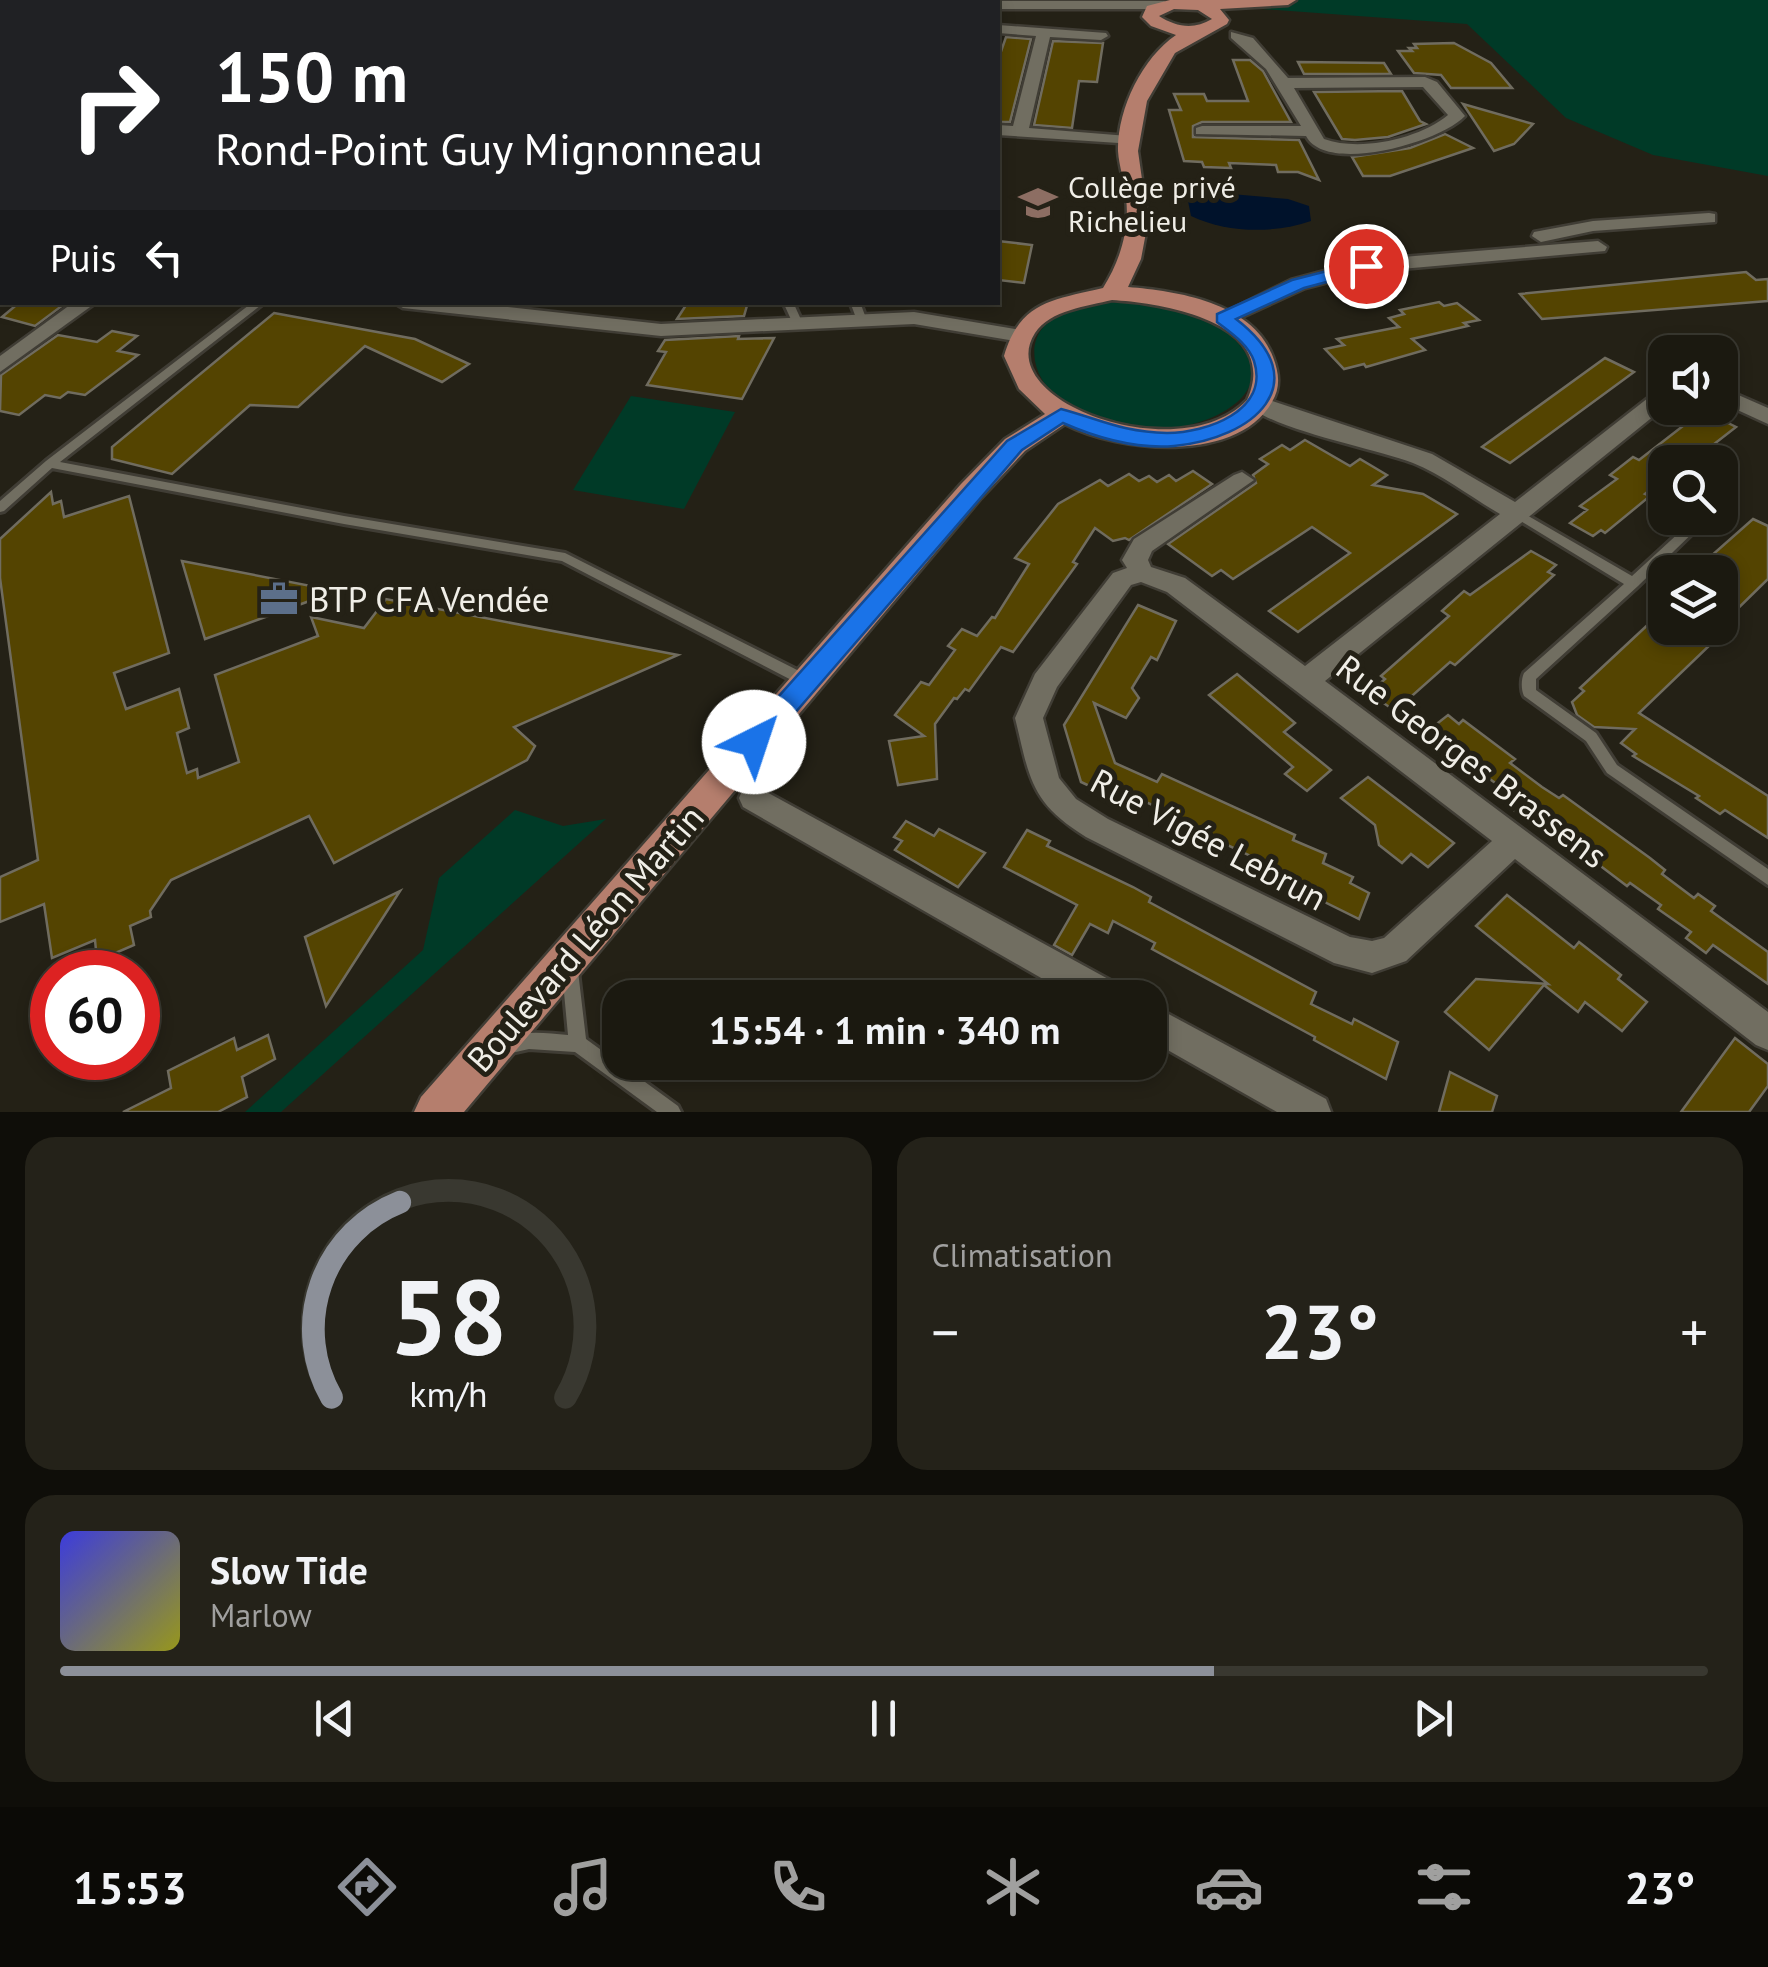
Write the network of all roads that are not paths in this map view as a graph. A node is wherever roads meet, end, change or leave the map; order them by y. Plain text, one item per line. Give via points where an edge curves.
1 (1288, 0) edge
2 (1247, 1) edge
3 (1000, 5) edge
4 (1196, 5) junction
5 (1158, 14) junction
6 (1211, 25) junction
7 (1000, 29) edge
8 (1044, 32) junction
9 (1102, 36) dead end
10 (1167, 48) junction
11 (1287, 83) junction
12 (1000, 130) edge
13 (1202, 131) dead end
14 (1312, 131) junction
15 (1020, 132) junction
16 (1128, 140) junction
17 (1709, 218) dead end
18 (1572, 232) junction
19 (1530, 237) dead end
20 (1134, 247) junction
21 (1112, 292) junction
22 (1175, 298) junction
23 (83, 305) edge
24 (256, 305) edge
25 (431, 305) edge
26 (790, 305) edge
27 (807, 305) edge
28 (859, 312) edge
29 (1224, 318) junction
30 (797, 319) junction
31 (1020, 336) junction
32 (0, 366) edge
33 (1738, 403) edge
34 (1258, 404) junction
35 (1648, 410) edge
36 (1061, 415) junction
37 (1768, 417) edge
38 (50, 464) junction
39 (1242, 480) dead end
40 (0, 508) edge
41 (1518, 514) junction
42 (1683, 535) edge
43 (1142, 573) junction
44 (1632, 582) junction
45 (806, 681) junction
46 (1306, 681) junction
47 (754, 798) dead end
48 (1514, 840) junction
49 (1768, 878) edge
50 (572, 954) junction
51 (1077, 980) edge
52 (1167, 1030) edge
53 (1768, 1033) edge
54 (578, 1044) junction
55 (490, 1049) junction
56 (436, 1112) edge
57 (672, 1112) edge
58 (1313, 1112) edge

1 - 2 main road
2 - 4 main road
2 - 6 main road via 1222,11
3 - 5 street via 1116,4
4 - 5 main road
4 - 6 main road
5 - 6 main road
5 - 10 main road
6 - 10 main road
6 - 11 street via 1253,42
7 - 8 street
8 - 9 street
8 - 15 street
10 - 16 main road via 1138,97
11 - 14 street
11 - 14 street via 1425,82 1457,116 1444,126 1358,150 1324,147
12 - 15 street
13 - 14 street
15 - 16 street
16 - 20 main road via 1123,200
17 - 18 street
18 - 19 street
18 - 29 street via 1594,247 1366,266 1298,284
20 - 21 main road
20 - 22 main road via 1155,283
21 - 22 main road
21 - 31 main road via 1054,306
22 - 29 main road
23 - 32 street
24 - 38 lane
25 - 30 street via 660,330
26 - 30 lane
27 - 30 lane
28 - 30 street
28 - 31 street
29 - 34 main road via 1263,359 1267,382
31 - 36 main road via 1021,376
33 - 37 street
34 - 36 main road via 1224,428 1173,440 1095,430
34 - 41 street via 1424,459
35 - 41 street, Rue Georges Brassens
36 - 45 main road, Boulevard Léon Martin via 1015,445
38 - 40 lane
38 - 45 lane via 564,557
39 - 43 street via 1143,545 1134,560
41 - 44 lane
41 - 46 street, Rue Georges Brassens
42 - 44 lane
43 - 46 street via 1176,585
43 - 48 street, Rue Vigée Lebrun via 1122,579 1045,682 1029,718 1046,783 1064,808 1346,952 1372,957 1394,950
44 - 49 lane via 1529,677 1529,692 1591,737 1612,769
45 - 50 main road, Boulevard Léon Martin
46 - 48 street, Rue Georges Brassens
47 - 51 street
48 - 53 street, Rue Georges Brassens
50 - 54 lane via 568,980
50 - 55 main road, Boulevard Léon Martin
52 - 58 street
54 - 55 lane via 528,1040
54 - 57 lane
55 - 56 main road, Boulevard Léon Martin

